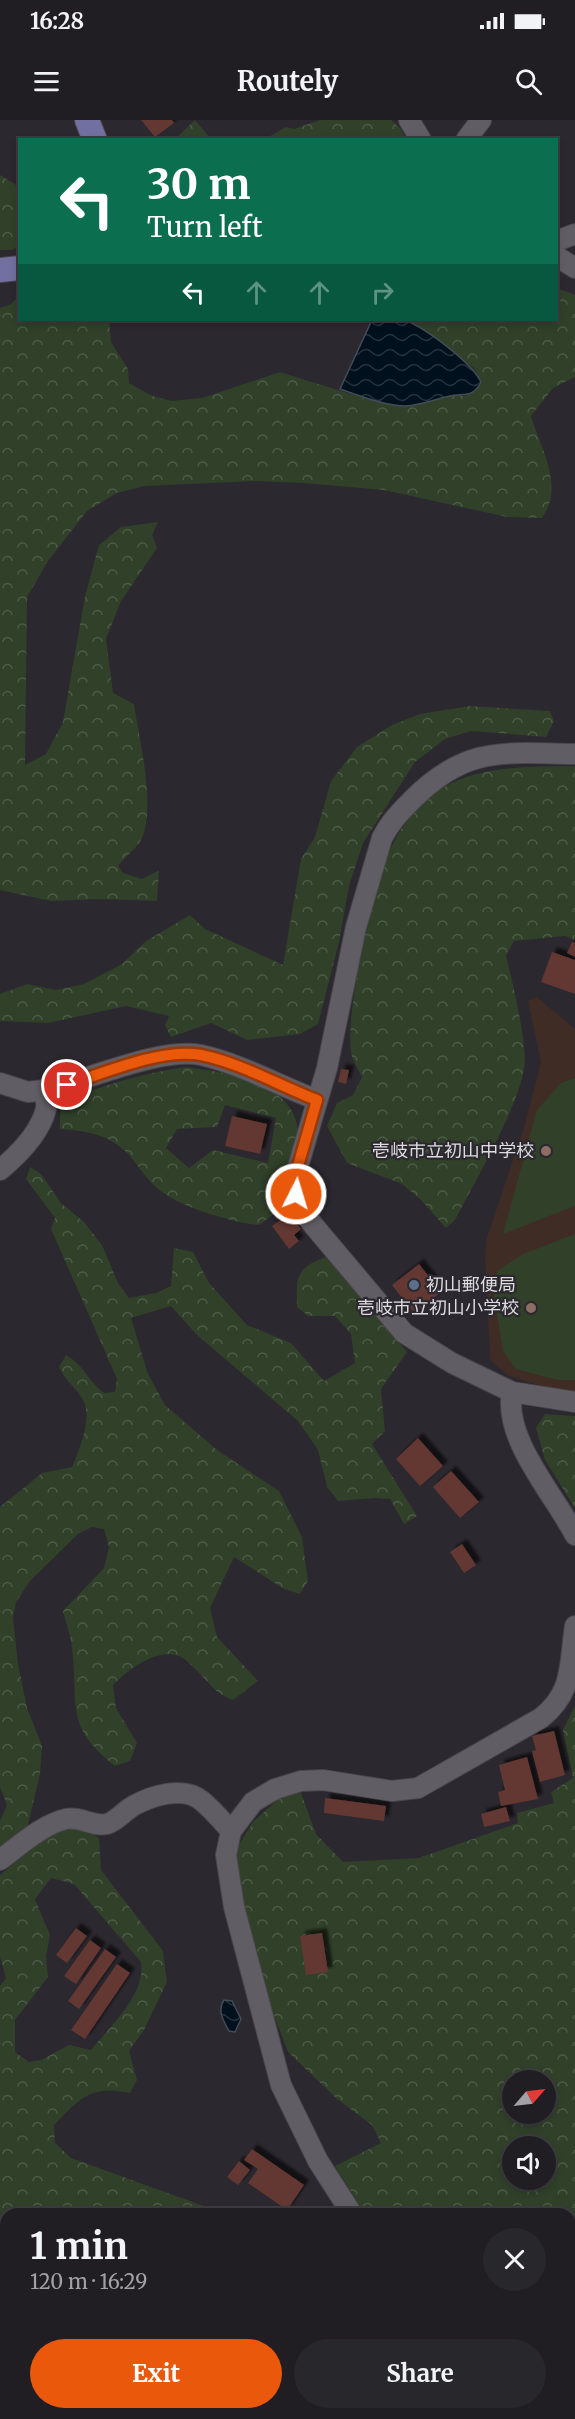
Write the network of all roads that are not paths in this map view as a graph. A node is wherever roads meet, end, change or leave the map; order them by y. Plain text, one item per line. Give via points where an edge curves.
1 (87, 120) edge
2 (409, 120) edge
3 (481, 120) edge
4 (94, 138) edge
5 (420, 138) edge
6 (468, 138) edge
7 (575, 234) edge
8 (558, 240) edge
9 (558, 257) edge
10 (18, 268) edge
11 (575, 268) edge
12 (0, 270) edge
13 (575, 754) edge
14 (0, 1083) edge
15 (45, 1090) junction
16 (317, 1100) junction
17 (0, 1170) edge
18 (512, 1392) junction
19 (575, 1401) edge
20 (575, 1535) edge
21 (575, 1626) edge
22 (231, 1831) junction
23 (0, 1860) edge
24 (348, 2208) edge

1 - 4 main road
2 - 5 street
3 - 6 street
7 - 8 street
9 - 11 street
10 - 12 main road
13 - 16 street via 496,754 460,763 429,784 388,825 356,927
14 - 15 street via 28,1092
15 - 16 street via 175,1054 200,1055
15 - 17 street via 46,1109 32,1136
16 - 18 street via 294,1180 302,1209 404,1333 452,1363
18 - 19 street
18 - 20 street via 514,1425
21 - 22 street via 566,1691 557,1705 510,1737 417,1788 392,1791 323,1780 301,1781 275,1789 253,1802
22 - 23 street via 200,1799 181,1794 160,1795 103,1825 66,1819
22 - 24 street via 226,1855 234,1907 281,2085 318,2161

